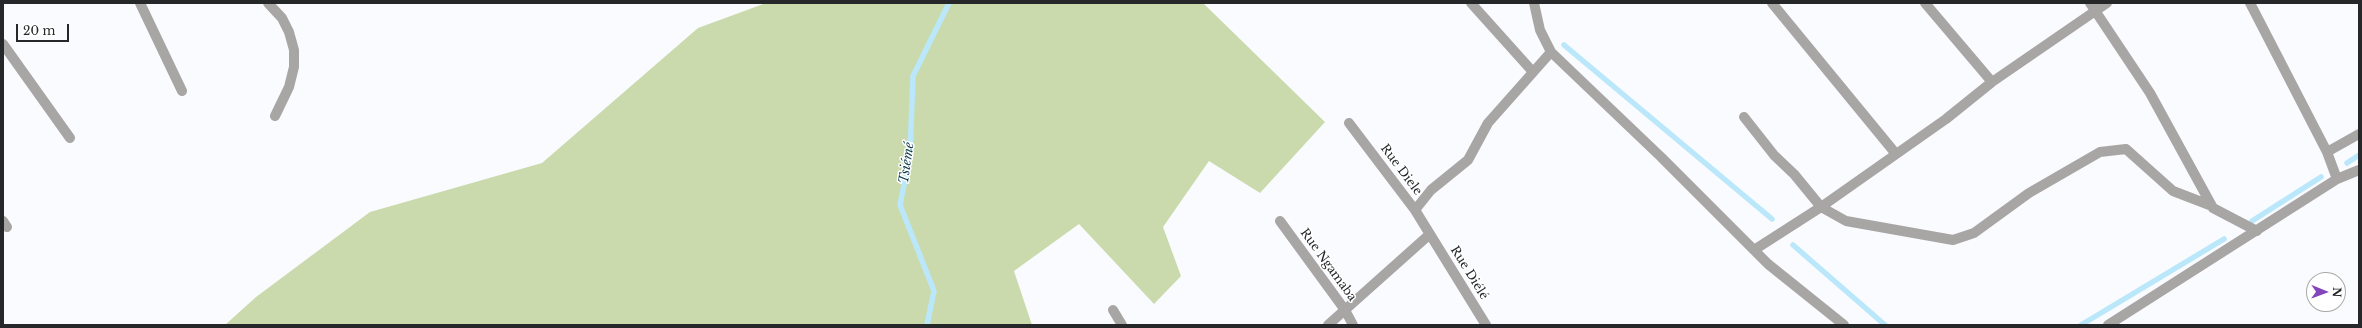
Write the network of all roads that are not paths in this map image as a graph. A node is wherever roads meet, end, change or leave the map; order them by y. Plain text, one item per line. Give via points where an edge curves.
1 (140, 3) edge
2 (268, 3) edge
3 (1471, 3) edge
4 (1534, 3) edge
5 (1772, 3) edge
6 (1925, 3) edge
7 (2107, 3) edge
8 (2250, 3) edge
9 (2093, 7) edge
10 (3, 44) edge
11 (1551, 52) junction
12 (1533, 72) junction
13 (1992, 82) junction
14 (182, 91) dead end
15 (275, 116) dead end
16 (1744, 117) dead end
17 (1349, 123) dead end
18 (2359, 134) edge
19 (70, 138) dead end
20 (2327, 152) junction
21 (1896, 154) junction
22 (2359, 170) edge
23 (2337, 179) junction
24 (2212, 206) junction
25 (1822, 207) junction
26 (1415, 210) junction
27 (1280, 221) dead end
28 (2257, 231) junction
29 (1430, 234) junction
30 (1754, 250) junction
31 (1113, 310) dead end
32 (1345, 310) junction
33 (1122, 325) edge
34 (1328, 325) edge
35 (1353, 325) edge
36 (1486, 325) edge
37 (1844, 325) edge
38 (2108, 325) edge

1 - 14 street
2 - 15 street via 282,18 294,50 294,67 289,87
3 - 12 street
4 - 11 street via 1540,30
5 - 21 street
6 - 13 street
7 - 9 street
8 - 20 street
9 - 13 street
9 - 24 street via 2150,93
10 - 19 street
11 - 12 street
11 - 30 street
12 - 26 street via 1488,123 1468,160 1432,190
13 - 21 street
16 - 25 street via 1774,155
17 - 26 street, Rue Diele
18 - 20 street
20 - 23 street
21 - 25 street
22 - 23 street
23 - 28 street
24 - 25 street via 2172,192 2126,149 2100,152 2029,193 1974,233 1953,240 1846,221
24 - 28 street
25 - 30 street
26 - 29 street, Rue Diele
27 - 32 street, Rue Ngamaba
28 - 38 street
29 - 32 street
29 - 36 street, Rue Diélé
30 - 37 street
31 - 33 street
32 - 34 street
32 - 35 street, Rue Ngamaba

